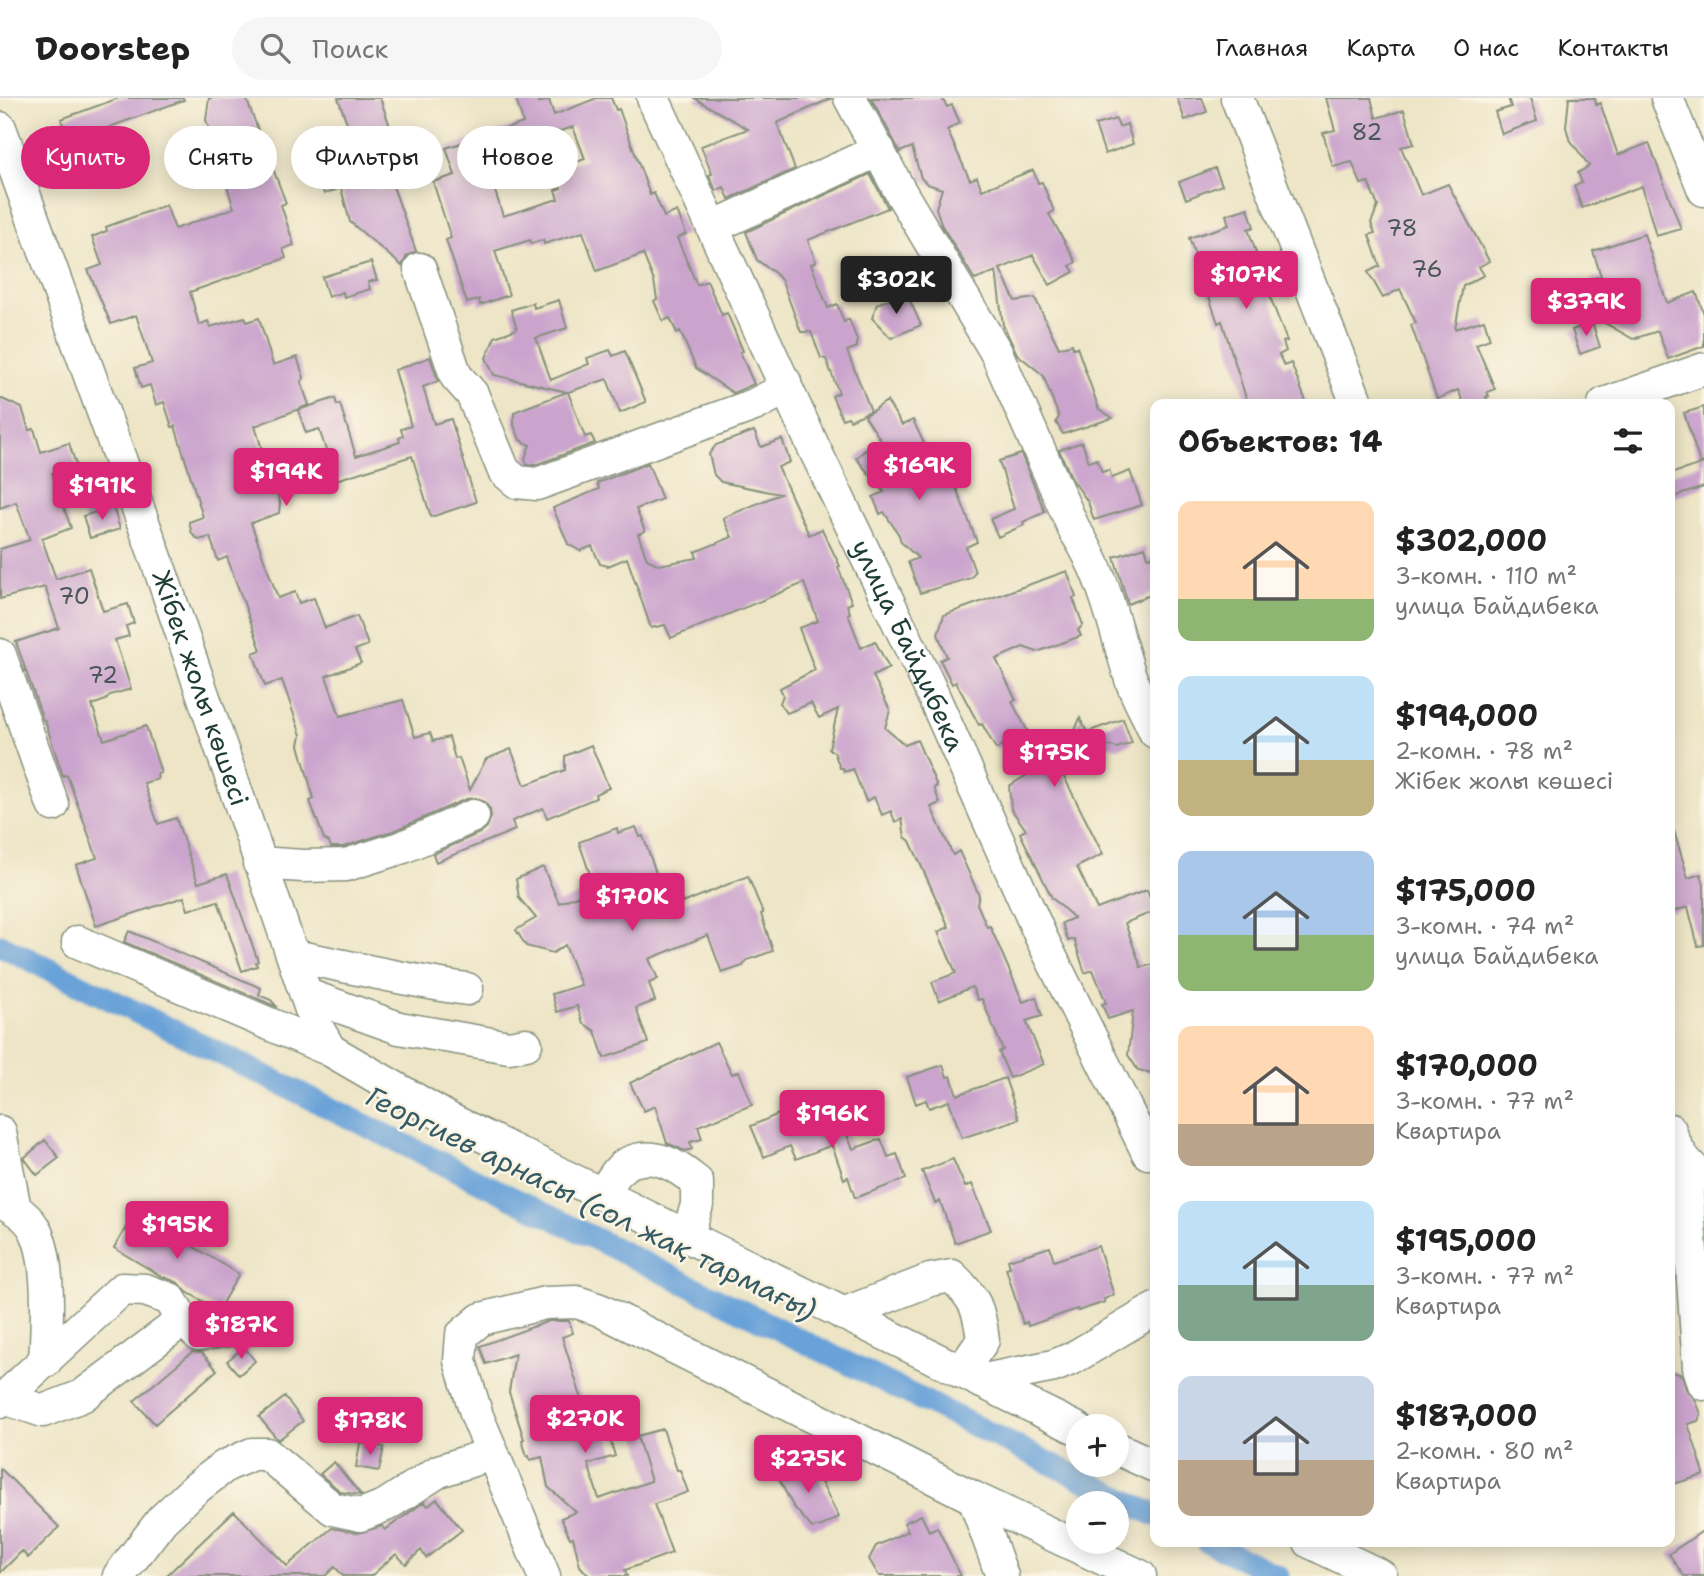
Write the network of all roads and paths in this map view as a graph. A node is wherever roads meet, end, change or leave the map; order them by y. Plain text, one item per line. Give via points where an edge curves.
1 (653, 98) edge
2 (850, 98) edge
3 (1237, 98) edge
4 (1667, 98) edge
5 (0, 128) edge
6 (879, 150) junction
7 (1704, 190) edge
8 (713, 227) junction
9 (420, 270) dead end
10 (1704, 369) edge
11 (785, 382) junction
12 (1355, 399) edge
13 (1618, 399) edge
14 (0, 655) edge
15 (1150, 721) edge
16 (53, 805) dead end
17 (473, 816) dead end
18 (259, 863) junction
19 (78, 942) dead end
20 (294, 956) junction
21 (467, 989) dead end
22 (307, 995) junction
23 (526, 1044) dead end
24 (330, 1051) junction
25 (0, 1132) edge
26 (1675, 1145) edge
27 (1148, 1153) dead end
28 (1694, 1170) edge
29 (602, 1195) junction
30 (7, 1205) edge
31 (688, 1237) junction
32 (1150, 1312) edge
33 (843, 1314) junction
34 (183, 1320) junction
35 (236, 1329) dead end
36 (45, 1362) junction
37 (970, 1377) junction
38 (1704, 1384) edge
39 (2, 1400) edge
40 (1066, 1423) edge
41 (491, 1454) junction
42 (1129, 1454) edge
43 (1150, 1464) edge
44 (974, 1498) junction
45 (1320, 1547) edge
46 (119, 1576) edge
47 (544, 1576) edge
48 (1002, 1576) edge
49 (1140, 1576) edge
50 (1381, 1576) edge

1 - 8 street, улица Байдибека
2 - 6 street
3 - 12 street
4 - 7 street
5 - 18 street, Жібек жолы көшесі via 156,558
6 - 8 street
6 - 15 street via 996,352 1074,529 1090,553 1133,684
8 - 11 street, улица Байдибека
9 - 11 street via 456,376 472,394 504,471 517,482 537,484 704,424 754,405 775,394
10 - 13 street
11 - 27 street, улица Байдибека via 1041,937
14 - 16 street
17 - 18 street via 403,848 346,865
18 - 20 street, Жібек жолы көшесі
19 - 24 street
20 - 21 street
20 - 22 street, Жібек жолы көшесі
22 - 23 street via 399,1028 509,1047
22 - 24 street, Жібек жолы көшесі
24 - 29 street via 449,1119
25 - 30 street
26 - 28 street
28 - 38 street via 1699,1368
29 - 31 street
29 - 31 street via 625,1165 653,1157 677,1165 697,1182 697,1205
30 - 36 street via 22,1213 36,1232 43,1259 48,1307
31 - 33 street
32 - 37 street via 1054,1366
33 - 37 street
33 - 37 street via 952,1276 979,1310 983,1340
34 - 35 street via 199,1335
34 - 36 street via 170,1298 122,1289
34 - 39 street via 82,1396 43,1411
36 - 39 street
37 - 40 street
41 - 44 street via 460,1361 462,1335 481,1319 545,1303 577,1302
41 - 46 street via 439,1471 386,1505 361,1515 333,1509 267,1454 252,1454 225,1466 178,1504
41 - 47 street
42 - 43 street
44 - 48 street
44 - 49 street
45 - 50 street

